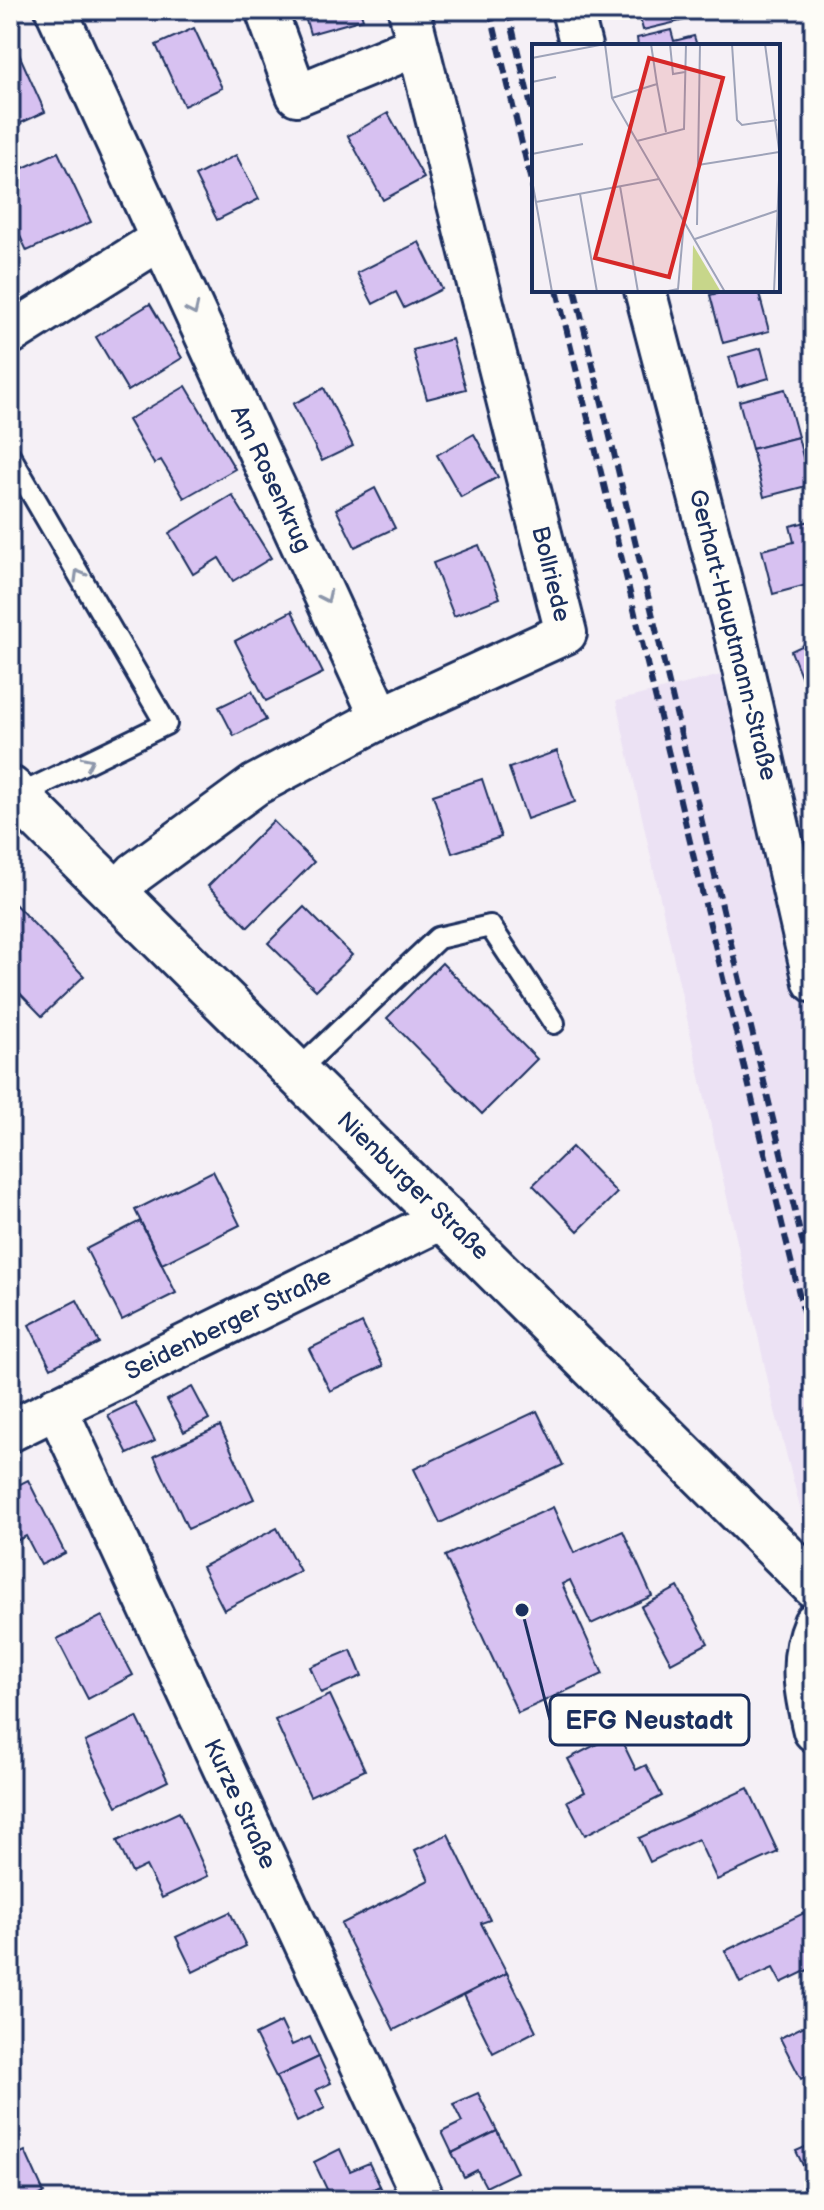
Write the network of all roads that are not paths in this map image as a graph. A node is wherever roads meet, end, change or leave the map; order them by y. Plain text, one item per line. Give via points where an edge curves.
1 (56, 10) edge
2 (266, 10) edge
3 (572, 10) edge
4 (412, 28) edge
5 (580, 44) edge
6 (161, 239) junction
7 (646, 292) edge
8 (10, 334) edge
9 (10, 456) edge
10 (381, 718) junction
11 (14, 792) edge
12 (116, 893) junction
13 (813, 974) edge
14 (554, 1023) dead end
15 (296, 1072) junction
16 (446, 1217) junction
17 (56, 1407) junction
18 (10, 1431) edge
19 (814, 1585) edge
20 (814, 1623) edge
21 (814, 1731) edge
22 (424, 2200) edge

1 - 6 street, Am Rosenkrug
2 - 4 street via 297,95
3 - 5 street
4 - 10 street, Bollriede via 566,633
6 - 8 street
6 -> 10 street, Am Rosenkrug
7 - 13 street, Gerhart-Hauptmann-Straße via 736,638
11 -> 9 lane via 166,724
10 - 12 street, Bollriede via 255,785 135,873
11 - 12 main road, Nienburger Straße
12 - 15 main road, Nienburger Straße
14 - 15 lane via 490,926 438,938
15 - 16 main road, Nienburger Straße
16 - 17 street, Seidenberger Straße
16 - 19 main road, Nienburger Straße
17 - 18 street, Seidenberger Straße
17 - 22 street, Kurze Straße
20 - 21 street via 805,1645 804,1691

